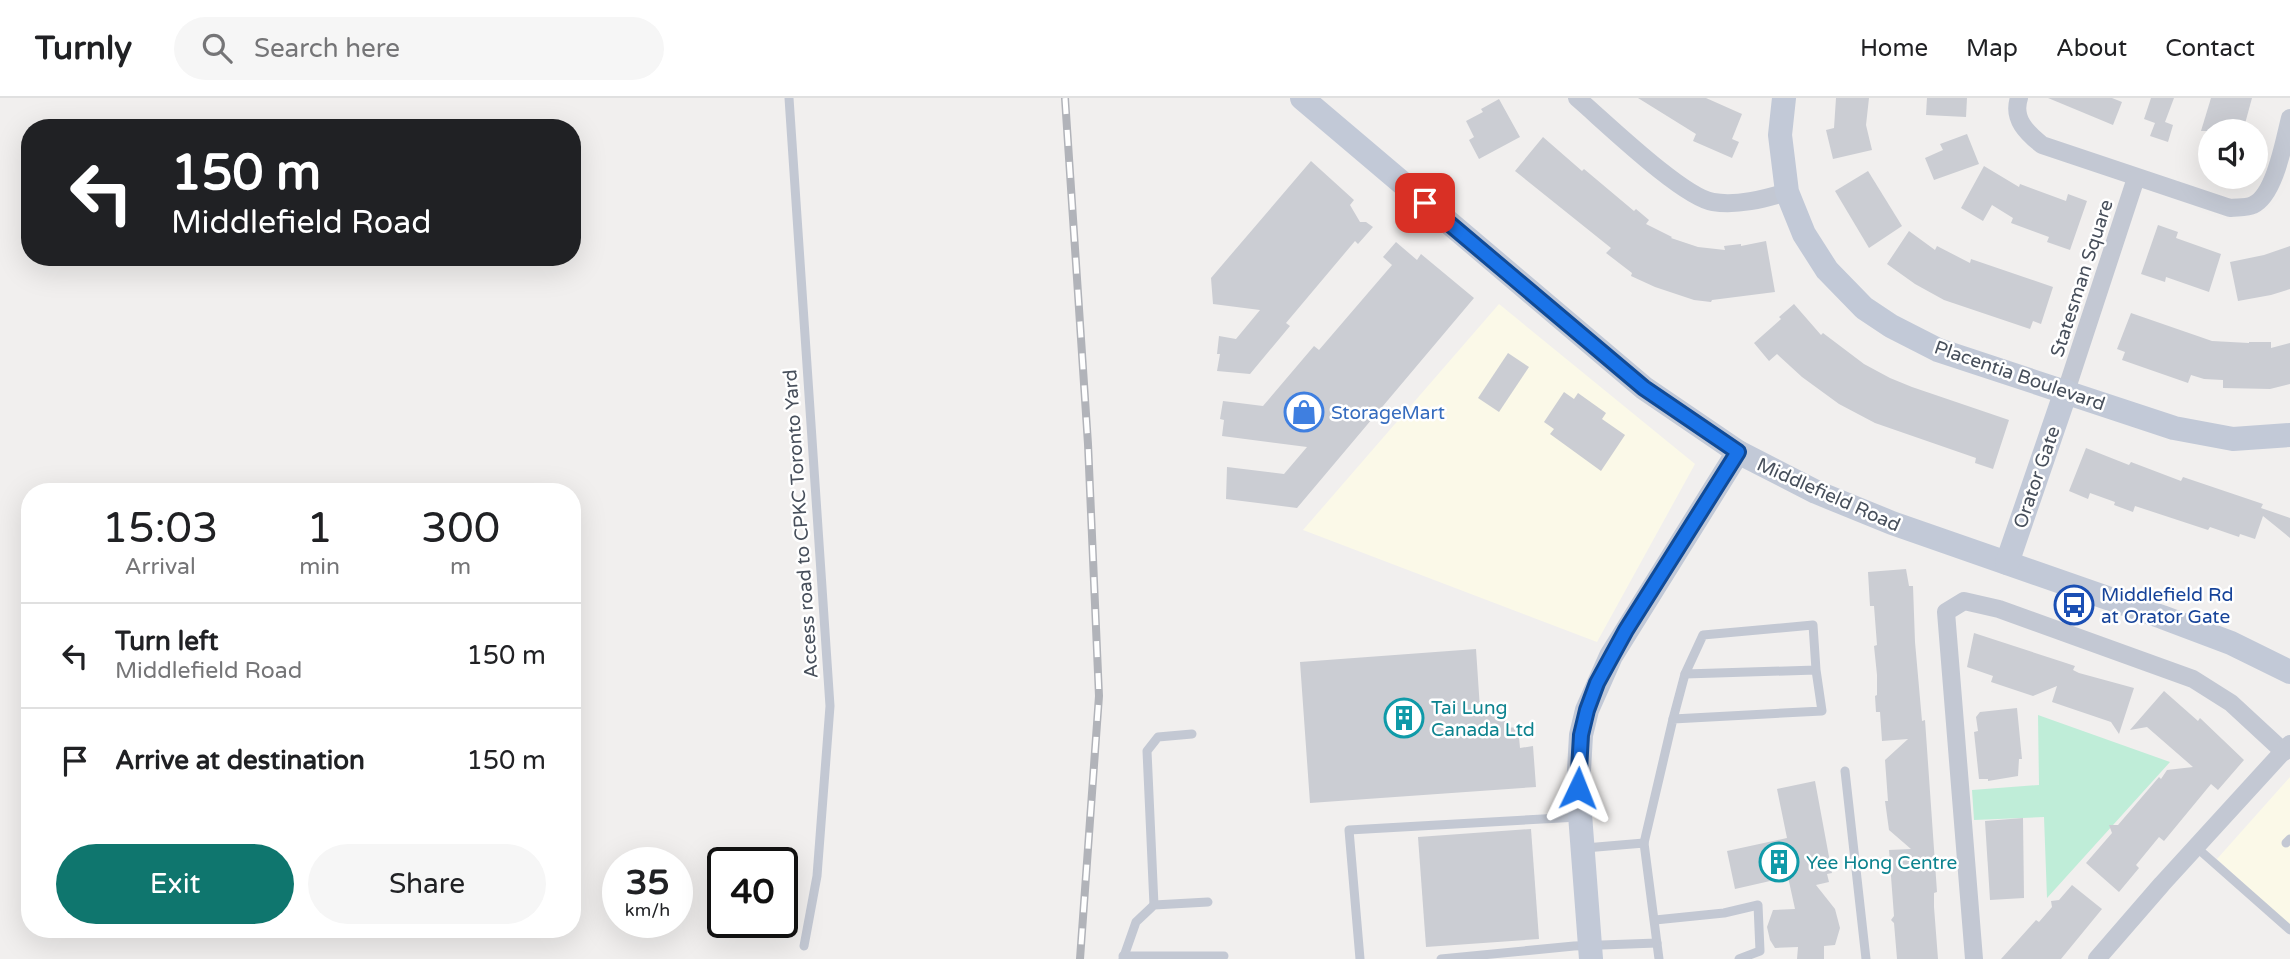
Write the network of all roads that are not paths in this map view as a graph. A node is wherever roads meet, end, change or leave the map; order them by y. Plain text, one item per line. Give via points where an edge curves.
1 (789, 98) edge
2 (1301, 98) edge
3 (1577, 98) edge
4 (1784, 98) edge
5 (2019, 98) edge
6 (2290, 118) edge
7 (2136, 178) junction
8 (1787, 192) junction
9 (2066, 391) junction
10 (2290, 435) edge
11 (1738, 452) junction
12 (2007, 564) junction
13 (1816, 670) junction
14 (2290, 673) edge
15 (1685, 674) junction
16 (1673, 719) junction
17 (1192, 734) dead end
18 (2287, 748) edge
19 (1845, 771) dead end
20 (1580, 817) junction
21 (1644, 843) junction
22 (2196, 847) junction
23 (1583, 848) junction
24 (1208, 902) dead end
25 (1154, 905) junction
26 (1655, 920) junction
27 (2289, 929) edge
28 (1657, 943) junction
29 (804, 946) dead end
30 (1590, 952) edge
31 (1224, 956) dead end
32 (1123, 958) edge
33 (1360, 959) edge
34 (1441, 959) edge
35 (1659, 959) edge
36 (1740, 959) edge
37 (1866, 959) edge
38 (1974, 959) edge
39 (2097, 959) edge

1 - 29 lane, Access road to CPKC Toronto Yard via 830,706 817,876
2 - 11 street, Middlefield Road via 1644,388
3 - 8 street via 1703,199 1742,202
4 - 8 street, Placentia Boulevard via 1780,135
5 - 7 street via 2018,117 2042,145
6 - 7 street via 2275,173 2265,195 2252,206 2230,208
7 - 9 street, Statesman Square
8 - 9 street, Placentia Boulevard via 1804,234 1827,270 1864,308 1938,350
9 - 10 street, Placentia Boulevard via 2192,432 2233,439
9 - 12 street, Orator Gate
11 - 12 street, Middlefield Road via 1816,492
11 - 20 street via 1597,683 1581,735
12 - 14 street, Middlefield Road via 2220,639
13 - 15 lane
13 - 15 lane via 1813,625 1703,635
13 - 16 lane via 1822,710
15 - 16 lane
16 - 21 lane
17 - 25 lane via 1158,737 1147,751
18 - 22 street
18 - 38 street via 2193,679 1999,609 1964,601 1946,612
19 - 37 lane
20 - 23 street
20 - 33 lane via 1349,830
21 - 23 lane
21 - 26 lane
22 - 27 lane
22 - 39 street
23 - 30 street
24 - 25 lane
25 - 32 lane via 1136,922
26 - 28 lane
26 - 36 lane via 1758,905 1760,951
28 - 30 lane
28 - 35 lane
30 - 34 lane
31 - 32 lane

